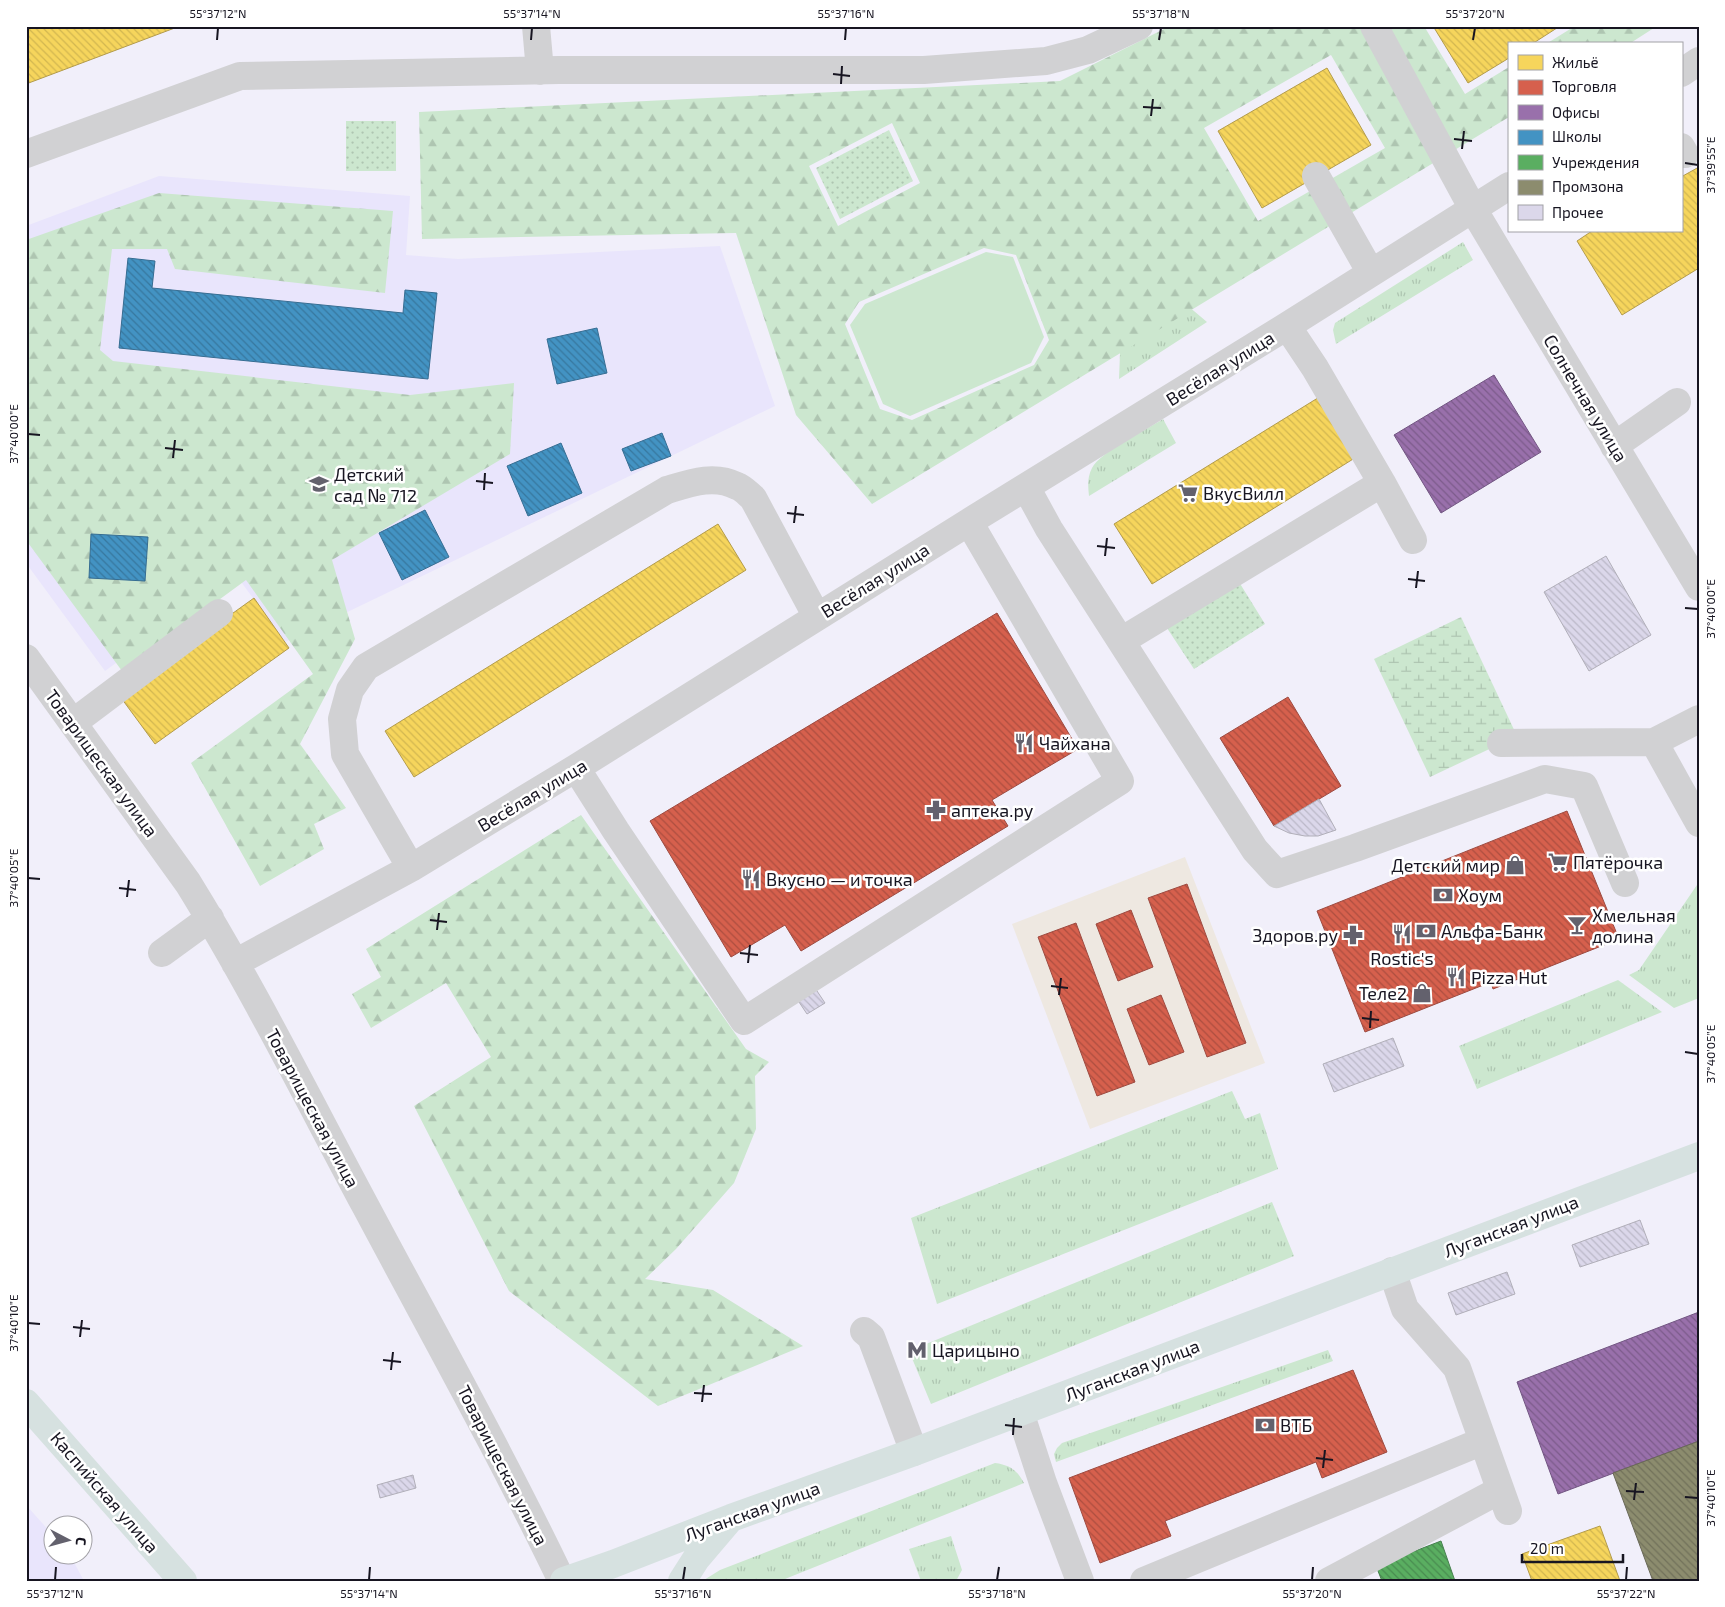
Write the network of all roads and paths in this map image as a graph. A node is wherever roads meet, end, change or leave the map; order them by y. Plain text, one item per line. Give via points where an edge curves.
1 (536, 26) edge
2 (1139, 26) edge
3 (1374, 26) edge
4 (1699, 61) edge
5 (540, 71) junction
6 (1682, 72) edge
7 (26, 154) edge
8 (1316, 176) dead end
9 (1508, 187) edge
10 (1473, 209) junction
11 (1371, 273) junction
12 (1286, 326) junction
13 (1677, 402) dead end
14 (1614, 446) junction
15 (1382, 483) junction
16 (1026, 487) junction
17 (969, 522) junction
18 (1413, 540) dead end
19 (1699, 587) edge
20 (219, 613) dead end
21 (817, 617) junction
22 (1121, 641) junction
23 (26, 658) edge
24 (1699, 719) edge
25 (74, 722) junction
26 (1654, 742) junction
27 (1501, 743) dead end
28 (576, 768) junction
29 (1699, 823) edge
30 (411, 868) junction
31 (1624, 883) dead end
32 (210, 918) junction
33 (162, 953) dead end
34 (235, 963) junction
35 (1699, 1156) edge
36 (1392, 1271) junction
37 (870, 1332) dead end
38 (26, 1403) edge
39 (1020, 1412) junction
40 (1483, 1442) junction
41 (914, 1452) junction
42 (731, 1518) junction
43 (567, 1580) edge
44 (183, 1581) edge
45 (682, 1581) edge
46 (1080, 1581) edge
47 (1144, 1581) edge
48 (1329, 1581) edge

1 - 5 street
2 - 5 street via 1088,50 1046,61 924,70
3 - 10 street, Солнечная улица
4 - 6 street
5 - 7 street via 240,76
8 - 11 street
9 - 10 street, Весёлая улица
10 - 11 street, Весёлая улица
10 - 14 street, Солнечная улица
11 - 12 street, Весёлая улица
12 - 15 street via 1315,368
12 - 16 street, Весёлая улица
13 - 14 street
14 - 19 street, Солнечная улица
15 - 18 street
15 - 22 street
16 - 17 street, Весёлая улица
16 - 22 street
17 - 21 street, Весёлая улица
17 - 28 street via 1120,781 744,1021
20 - 25 street
21 - 28 street, Весёлая улица
21 - 30 street via 753,498 737,486 718,480 695,481 667,490 366,667 350,690 342,719 345,754
22 - 31 street via 1255,850 1276,874 1545,779 1584,786
23 - 25 street, Товарищеская улица
24 - 26 street
25 - 32 street, Товарищеская улица
26 - 27 street
26 - 29 street
28 - 30 street, Весёлая улица
30 - 34 street, Весёлая улица
32 - 33 street
32 - 34 street, Товарищеская улица
34 - 43 street, Товарищеская улица
35 - 36 main road, Луганская улица
36 - 39 main road, Луганская улица
36 - 40 street via 1406,1310 1457,1368
37 - 41 street
38 - 44 main road, Каспийская улица
39 - 41 main road, Луганская улица
39 - 46 street
40 - 47 street
40 - 48 street via 1504,1501
41 - 42 main road, Луганская улица
42 - 43 main road, Луганская улица
42 - 45 main road

